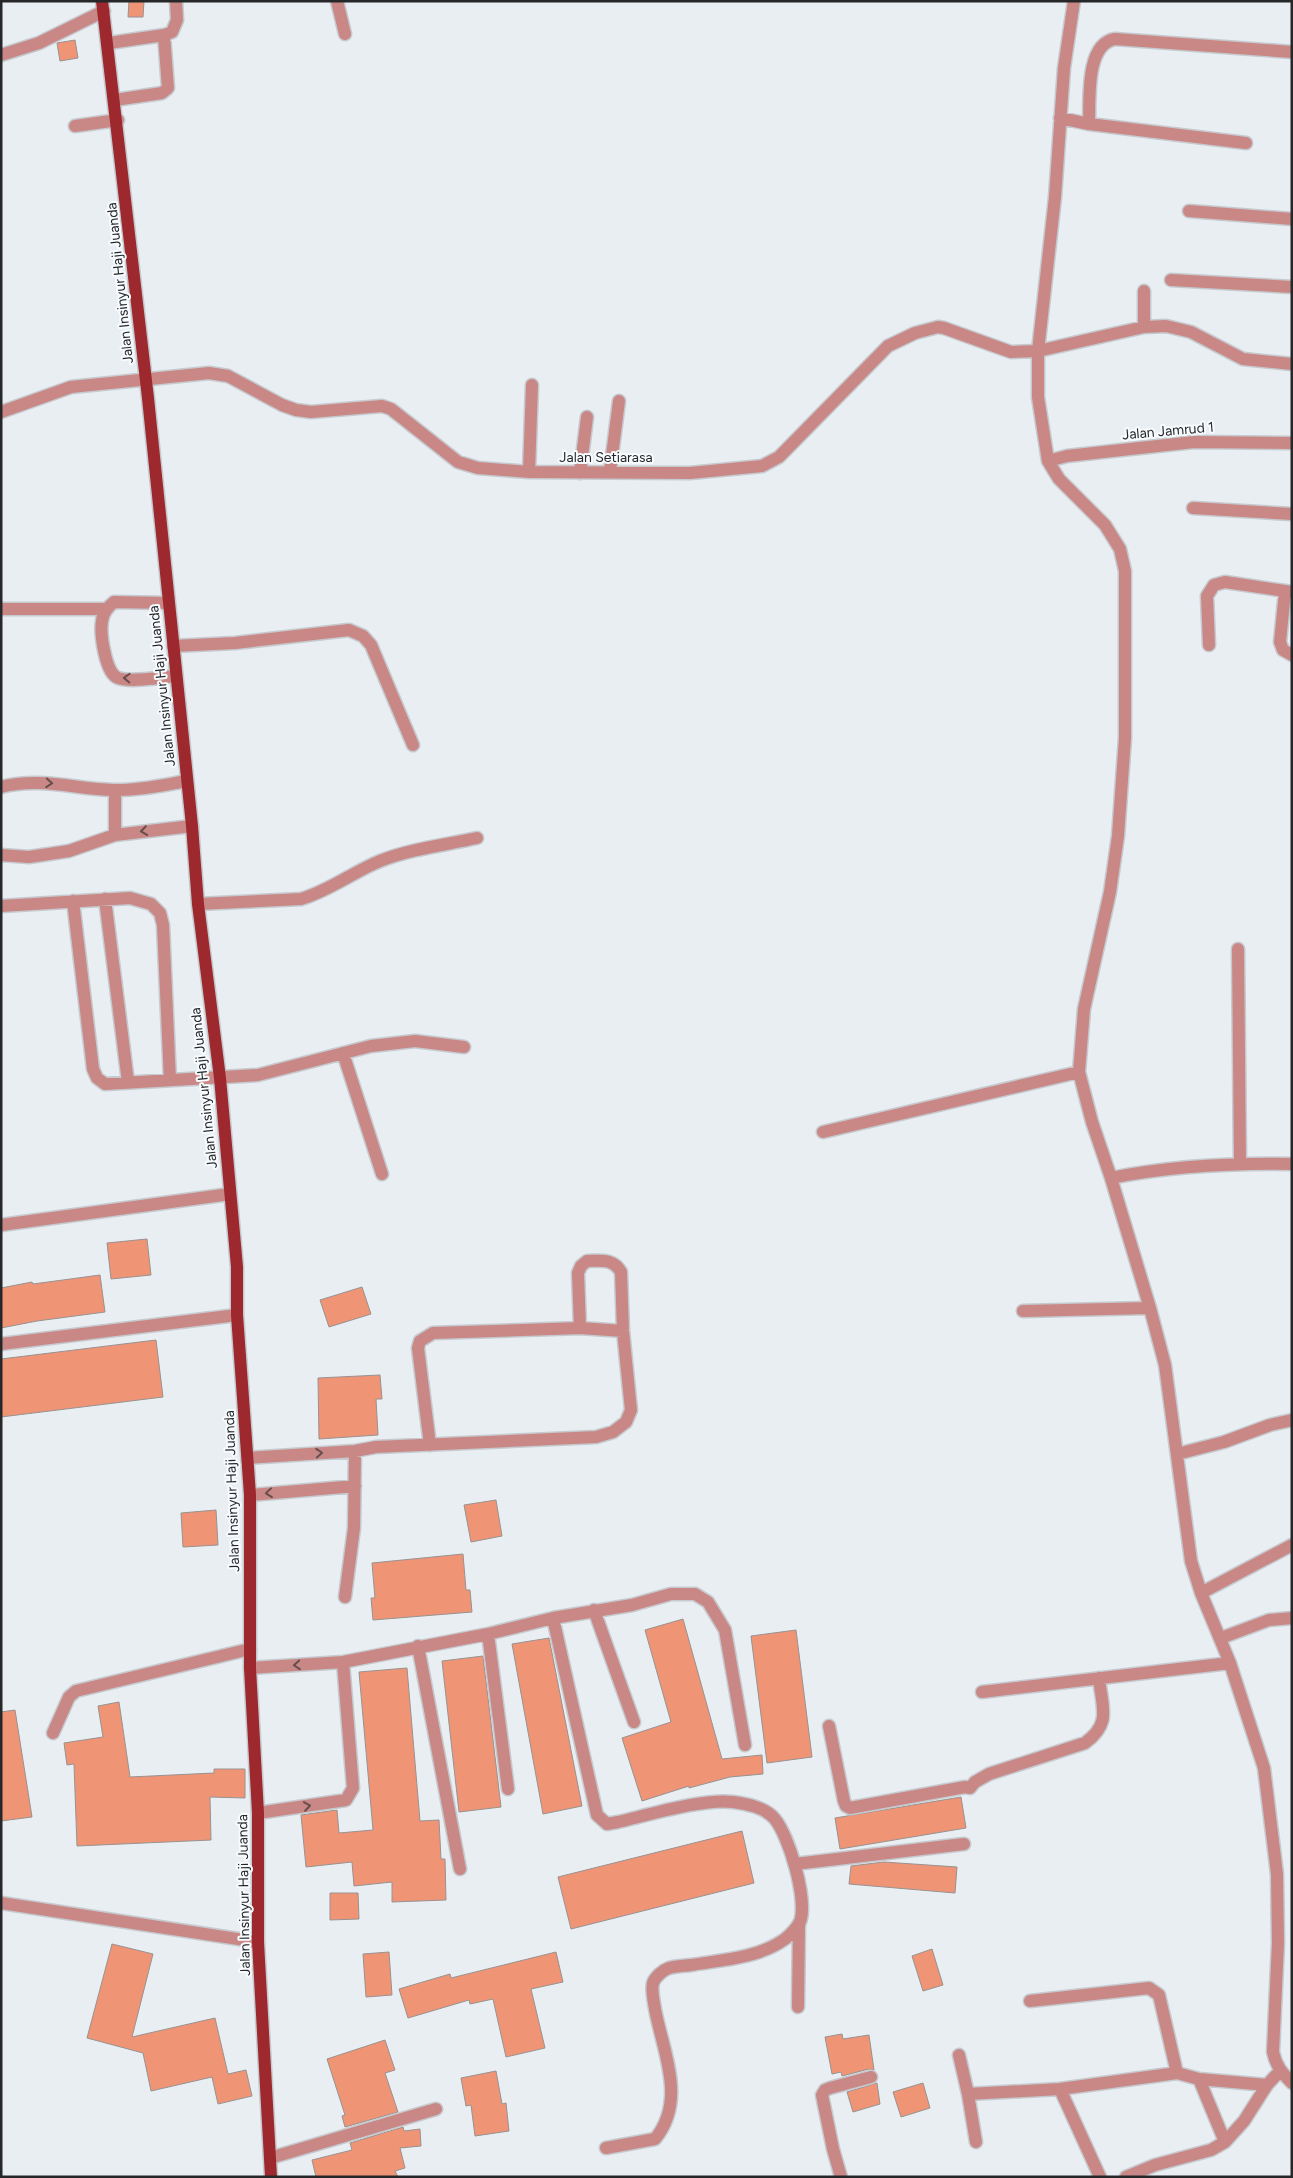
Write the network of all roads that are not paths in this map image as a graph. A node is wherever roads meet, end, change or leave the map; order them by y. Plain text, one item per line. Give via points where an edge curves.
1 (176, 1) edge
2 (337, 1) edge
3 (1074, 1) edge
4 (103, 6) edge
5 (345, 34) dead end
6 (164, 35) junction
7 (109, 43) junction
8 (1292, 52) edge
9 (1, 54) edge
10 (115, 100) junction
11 (1060, 118) junction
12 (118, 120) junction
13 (1088, 124) junction
14 (76, 126) dead end
15 (1246, 143) dead end
16 (1189, 211) dead end
17 (1292, 219) edge
18 (1171, 280) dead end
19 (1292, 287) edge
20 (1144, 291) dead end
21 (1144, 327) junction
22 (1038, 351) junction
23 (1292, 364) edge
24 (145, 379) junction
25 (532, 385) dead end
26 (619, 401) dead end
27 (1, 412) edge
28 (587, 417) dead end
29 (1292, 443) edge
30 (1048, 461) junction
31 (610, 471) junction
32 (529, 472) junction
33 (580, 473) junction
34 (1193, 508) dead end
35 (1292, 514) edge
36 (1289, 591) edge
37 (168, 603) junction
38 (1, 609) edge
39 (106, 609) junction
40 (1209, 645) dead end
41 (172, 646) junction
42 (1292, 655) edge
43 (176, 676) junction
44 (413, 745) dead end
45 (187, 781) junction
46 (1, 787) edge
47 (115, 790) junction
48 (192, 826) junction
49 (115, 835) junction
50 (477, 838) dead end
51 (1, 855) edge
52 (106, 899) junction
53 (73, 901) junction
54 (198, 904) junction
55 (1, 906) edge
56 (1238, 949) dead end
57 (464, 1047) dead end
58 (343, 1053) junction
59 (1078, 1072) junction
60 (220, 1078) junction
61 (170, 1080) junction
62 (128, 1082) junction
63 (823, 1132) dead end
64 (1240, 1163) junction
65 (1292, 1164) edge
66 (382, 1174) dead end
67 (1112, 1178) junction
68 (230, 1194) junction
69 (1, 1225) edge
70 (1150, 1308) junction
71 (1023, 1311) dead end
72 (237, 1315) junction
73 (580, 1328) junction
74 (623, 1331) junction
75 (1, 1344) edge
76 (1292, 1420) edge
77 (430, 1444) junction
78 (355, 1451) junction
79 (1177, 1454) junction
80 (248, 1458) junction
81 (355, 1486) junction
82 (250, 1494) junction
83 (1292, 1545) edge
84 (1201, 1593) junction
85 (345, 1597) dead end
86 (594, 1610) junction
87 (553, 1618) junction
88 (1292, 1618) edge
89 (488, 1634) junction
90 (1221, 1638) junction
91 (418, 1646) junction
92 (250, 1649) junction
93 (343, 1662) junction
94 (1230, 1663) junction
95 (250, 1668) junction
96 (1099, 1678) junction
97 (982, 1692) dead end
98 (634, 1722) dead end
99 (829, 1726) dead end
100 (53, 1733) dead end
101 (745, 1745) dead end
102 (508, 1789) dead end
103 (258, 1813) junction
104 (964, 1844) dead end
105 (795, 1864) junction
106 (460, 1869) dead end
107 (1, 1903) edge
108 (799, 1923) junction
109 (258, 1942) junction
110 (1030, 2001) dead end
111 (798, 2007) dead end
112 (960, 2054) dead end
113 (1280, 2071) junction
114 (1177, 2073) junction
115 (871, 2077) dead end
116 (1200, 2079) junction
117 (1292, 2083) edge
118 (1267, 2085) junction
119 (1060, 2088) junction
120 (968, 2094) junction
121 (436, 2109) dead end
122 (976, 2142) dead end
123 (1225, 2142) junction
124 (606, 2148) dead end
125 (270, 2158) junction
126 (271, 2177) edge
127 (842, 2177) edge
128 (1100, 2177) edge
129 (1126, 2177) edge

1 - 6 street via 175,26 172,32
2 - 5 street
3 - 11 street
4 - 7 main road, Jalan Insinyur Haji Juanda
4 - 9 street via 38,43
6 - 7 street
6 - 10 street via 168,88 162,93
7 - 10 main road, Jalan Insinyur Haji Juanda
8 - 13 street via 1109,40 1101,45 1095,56
10 - 12 main road, Jalan Insinyur Haji Juanda
11 - 13 street
11 - 22 street
12 - 14 street
12 - 24 main road, Jalan Insinyur Haji Juanda
13 - 15 street
16 - 17 street
18 - 19 street
20 - 21 street
21 - 22 street, Jalan Setiarasa
21 - 23 street, Jalan Setiarasa via 1176,327 1243,359
22 - 30 street via 1038,397
22 - 31 street, Jalan Setiarasa via 1011,352 944,328 931,328 888,346 786,452 762,466 690,472
24 - 27 street, Jalan Setiarasa via 71,387
24 - 32 street, Jalan Setiarasa via 210,374 228,376 282,405 311,412 382,406 458,462 478,468
24 - 37 main road, Jalan Insinyur Haji Juanda
25 - 32 street
26 - 31 street
28 - 33 street
29 - 30 street, Jalan Jamrud 1 via 1194,442 1067,456
30 - 59 street via 1059,479 1105,525 1120,549 1126,571 1125,738 1118,836 1110,892 1084,1009
31 - 33 street, Jalan Setiarasa
32 - 33 street, Jalan Setiarasa
34 - 35 street
36 - 40 street via 1225,582 1214,585 1207,596
36 - 42 street via 1280,642 1283,650
37 - 39 street via 122,601 114,602
37 - 41 main road, Jalan Insinyur Haji Juanda
38 - 39 street
43 -> 39 street via 120,679 112,675 107,666 102,621
41 - 43 main road, Jalan Insinyur Haji Juanda
41 - 44 street via 349,630 363,636 371,645
43 - 45 main road, Jalan Insinyur Haji Juanda
45 - 47 street
45 - 48 main road, Jalan Insinyur Haji Juanda
46 -> 47 street via 20,782
47 - 49 street
48 -> 49 street
48 - 54 main road, Jalan Insinyur Haji Juanda
49 - 51 street via 69,851 29,857
50 - 54 street via 379,861 301,899
52 - 53 street
52 - 61 street via 138,899 160,913
52 - 62 street
53 - 55 street
53 - 62 street via 93,1069 105,1084
54 - 60 main road, Jalan Insinyur Haji Juanda
56 - 64 street
57 - 58 street via 415,1041
58 - 60 street via 258,1075
58 - 66 street
59 - 63 street
59 - 67 street
60 - 61 street
60 - 68 main road, Jalan Insinyur Haji Juanda
61 - 62 street
64 - 65 street
64 - 67 street via 1141,1172
67 - 70 street
68 - 69 street
68 - 72 main road, Jalan Insinyur Haji Juanda via 237,1266
70 - 71 street
70 - 79 street via 1165,1365
72 - 75 street
72 - 80 main road, Jalan Insinyur Haji Juanda
73 - 74 street
73 - 74 street via 578,1274 581,1266 586,1261 611,1262 621,1272
73 - 77 street via 433,1333 425,1336 418,1348
74 - 77 street via 631,1410 626,1422 613,1432 596,1437
76 - 79 street
77 - 78 street
80 -> 78 street
78 - 81 street
79 - 84 street via 1188,1550
80 - 82 main road, Jalan Insinyur Haji Juanda
81 -> 82 street
81 - 85 street via 352,1551
82 - 92 main road, Jalan Insinyur Haji Juanda
83 - 84 street
84 - 90 street
86 - 87 street
86 - 98 street
86 - 101 street via 632,1605 671,1594 695,1594 708,1602 725,1630
87 - 89 street
87 - 105 street via 597,1815 601,1820 606,1824 722,1801 752,1804 773,1816 784,1832
88 - 90 street via 1269,1620
89 - 91 street
89 - 102 street
90 - 94 street
91 - 93 street
91 - 106 street
92 - 95 main road, Jalan Insinyur Haji Juanda
92 - 100 street via 76,1691 69,1696
93 -> 95 street
103 -> 93 street via 346,1800 353,1788
94 - 96 street
94 - 113 street via 1264,1768 1278,1874 1273,2052
95 - 103 main road, Jalan Insinyur Haji Juanda
96 - 97 street
96 - 99 street via 1104,1720 1100,1730 1086,1743 989,1774 970,1788 850,1808 844,1801
103 - 109 main road, Jalan Insinyur Haji Juanda
104 - 105 street
105 - 108 street via 802,1908
107 - 109 street
108 - 111 street
108 - 124 street via 786,1938 766,1950 668,1968 658,1975 652,1984 671,2078 668,2118 654,2139
109 - 125 main road, Jalan Insinyur Haji Juanda
110 - 114 street via 1149,1988 1159,1995
112 - 120 street
113 - 117 street
113 - 118 street
114 - 116 street
114 - 119 street
115 - 127 street via 830,2088 822,2095
116 - 118 street
116 - 123 street
118 - 123 street via 1244,2121
119 - 120 street
119 - 128 street
120 - 122 street
121 - 125 street
123 - 129 street
125 - 126 main road, Jalan Insinyur Haji Juanda

